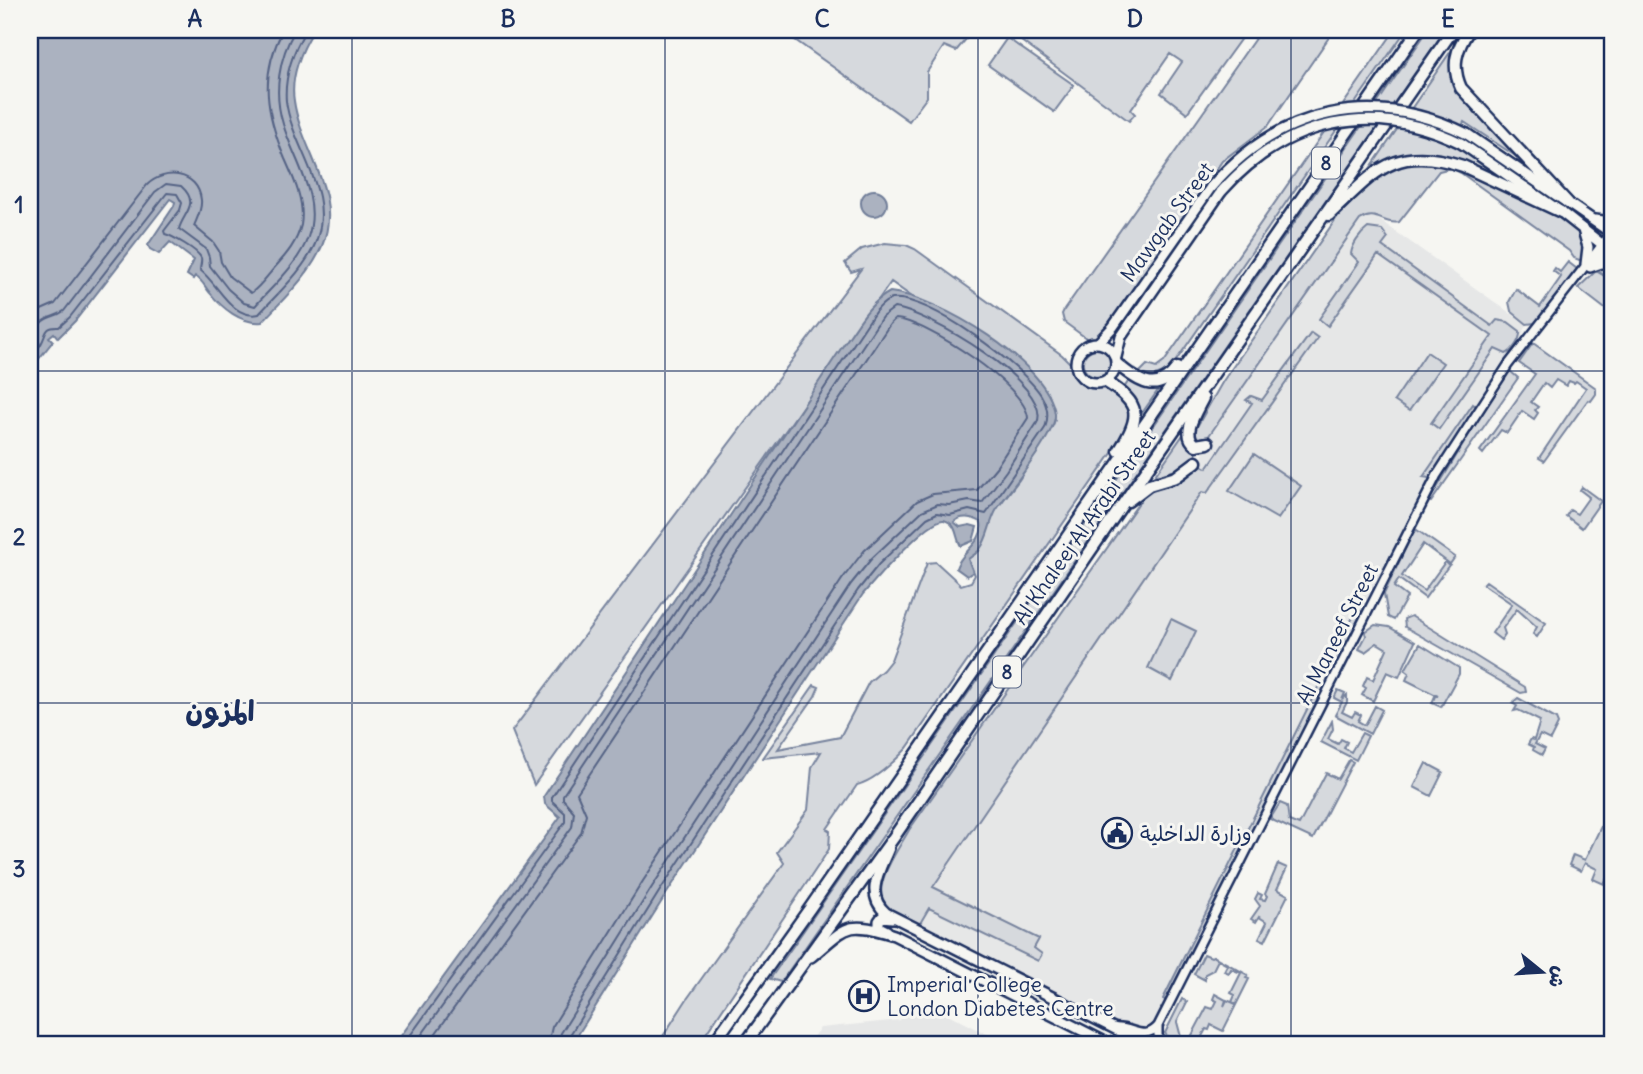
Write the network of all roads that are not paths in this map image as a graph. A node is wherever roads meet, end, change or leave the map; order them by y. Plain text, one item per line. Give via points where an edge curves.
1 (1419, 30) edge
2 (1453, 30) edge
3 (1469, 30) edge
4 (1568, 203) junction
5 (1561, 212) junction
6 (1594, 220) junction
7 (1613, 222) edge
8 (1582, 228) junction
9 (1313, 230) junction
10 (1610, 243) edge
11 (1613, 262) edge
12 (1588, 266) junction
13 (1233, 296) junction
14 (1098, 343) junction
15 (1116, 360) junction
16 (1216, 371) junction
17 (1106, 382) junction
18 (1208, 443) dead end
19 (1196, 462) dead end
20 (1120, 508) junction
21 (1079, 518) junction
22 (894, 837) junction
23 (892, 918) junction
24 (894, 935) junction
25 (801, 965) junction
26 (1158, 1026) junction
27 (1113, 1029) junction
28 (1100, 1041) edge
29 (1139, 1043) edge
30 (713, 1044) edge
31 (744, 1044) edge
32 (1109, 1044) edge
33 (1161, 1044) edge

1 - 13 highway, Al Khaleej Al Arabi Street / 8
2 - 9 highway, Al Khaleej Al Arabi Street / 8
3 - 4 highway via 1455,57 1461,88
4 - 6 main road, Mawgab Street
4 - 14 main road, Mawgab Street, bridge via 1467,134 1441,122 1377,109 1339,111 1302,121 1237,159 1211,187
5 - 8 main road, Mawgab Street
5 - 9 highway via 1463,166 1404,159 1376,171
5 - 15 main road, Mawgab Street, bridge via 1461,143 1429,129 1376,120 1341,122 1307,131 1274,146 1221,192 1121,337
6 - 7 main road
6 - 10 main road, Mawgab Street
8 - 10 main road, Mawgab Street
8 - 12 main road
9 - 16 highway, Al Khaleej Al Arabi Street / 8
10 - 12 street, Al Maneef Street
11 - 12 main road
12 - 26 street, Al Maneef Street via 1496,382 1437,475
13 - 15 highway via 1168,379 1143,382
13 - 21 highway, Al Khaleej Al Arabi Street / 8
14 - 15 main road via 1109,347
14 - 17 main road via 1081,350 1077,371 1089,383
15 - 17 main road via 1114,374
16 - 18 highway via 1189,432 1194,444
16 - 20 highway, Al Khaleej Al Arabi Street / 8
17 - 21 highway via 1130,400 1134,424
19 - 20 highway via 1176,477 1149,485
20 - 22 highway, Al Khaleej Al Arabi Street / 8
21 - 30 highway, Al Khaleej Al Arabi Street / 8
22 - 23 main road via 874,891 877,904
22 - 25 highway, Al Khaleej Al Arabi Street / 8
23 - 24 main road via 882,917 878,923
23 - 27 main road
24 - 25 main road via 862,926 851,928
24 - 28 main road
25 - 31 highway, Al Khaleej Al Arabi Street / 8
26 - 27 street via 1145,1035
26 - 33 street
27 - 29 main road
28 - 32 main road

